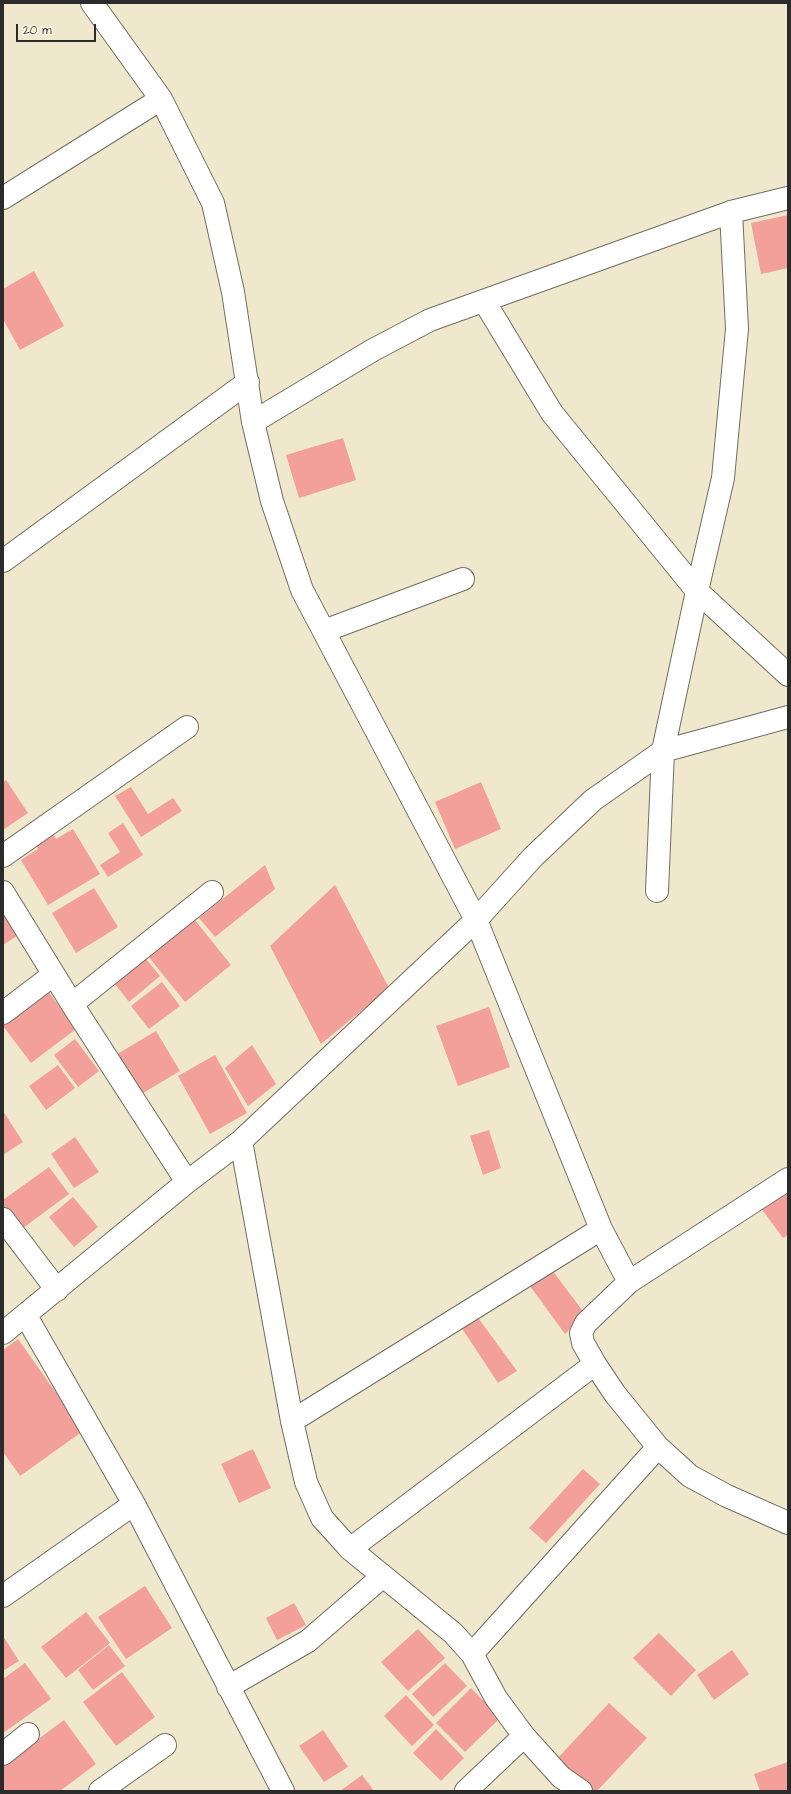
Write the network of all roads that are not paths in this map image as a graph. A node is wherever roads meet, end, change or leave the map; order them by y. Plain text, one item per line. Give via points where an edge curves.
1 (92, 3) edge
2 (161, 100) junction
3 (3, 198) edge
4 (788, 198) edge
5 (730, 212) junction
6 (484, 301) junction
7 (248, 382) junction
8 (253, 422) junction
9 (3, 561) edge
10 (463, 579) dead end
11 (697, 591) junction
12 (324, 631) junction
13 (788, 675) edge
14 (788, 717) edge
15 (187, 727) dead end
16 (663, 751) junction
17 (3, 856) edge
18 (657, 891) dead end
19 (3, 892) edge
20 (212, 892) dead end
21 (476, 920) junction
22 (53, 974) junction
23 (72, 1004) junction
24 (3, 1013) edge
25 (241, 1141) junction
26 (788, 1179) edge
27 (187, 1182) junction
28 (3, 1219) edge
29 (601, 1230) junction
30 (629, 1282) junction
31 (57, 1290) junction
32 (26, 1316) junction
33 (3, 1333) edge
34 (595, 1364) junction
35 (292, 1421) junction
36 (658, 1447) junction
37 (134, 1504) junction
38 (788, 1523) edge
39 (350, 1549) junction
40 (383, 1576) junction
41 (3, 1596) edge
42 (472, 1654) junction
43 (228, 1687) junction
44 (28, 1734) dead end
45 (524, 1736) junction
46 (165, 1746) dead end
47 (3, 1754) edge
48 (100, 1791) edge
49 (283, 1791) edge
50 (466, 1791) edge
51 (581, 1791) edge

1 - 2 street
2 - 3 street
2 - 7 street via 213,203 233,292
4 - 5 street
5 - 6 street
5 - 11 street via 737,329 731,408 723,478
6 - 8 street via 430,320 373,350
6 - 11 street via 552,413
7 - 8 street
7 - 9 street
8 - 12 street via 272,501 302,590
10 - 12 street
11 - 13 street
11 - 16 street
12 - 21 street
14 - 16 street
15 - 17 street
16 - 18 street
16 - 21 street via 593,800 533,857
19 - 22 street
20 - 23 street
21 - 25 street
21 - 29 street
22 - 23 street
22 - 24 street
23 - 27 street
25 - 27 street
25 - 35 street
26 - 30 street
27 - 31 street
28 - 31 street
29 - 30 street
29 - 35 street
30 - 34 street via 586,1323 581,1333 583,1343
31 - 32 street
32 - 33 street
32 - 37 street
34 - 36 street via 615,1394
34 - 39 street
35 - 39 street via 306,1482 322,1518
36 - 38 street via 690,1476 727,1496
36 - 42 street
37 - 41 street
37 - 43 street
39 - 40 street
40 - 42 street via 453,1633
40 - 43 street via 308,1640
42 - 45 street via 496,1698
43 - 49 street
44 - 47 street
45 - 50 street
45 - 51 street via 562,1777
46 - 48 street

